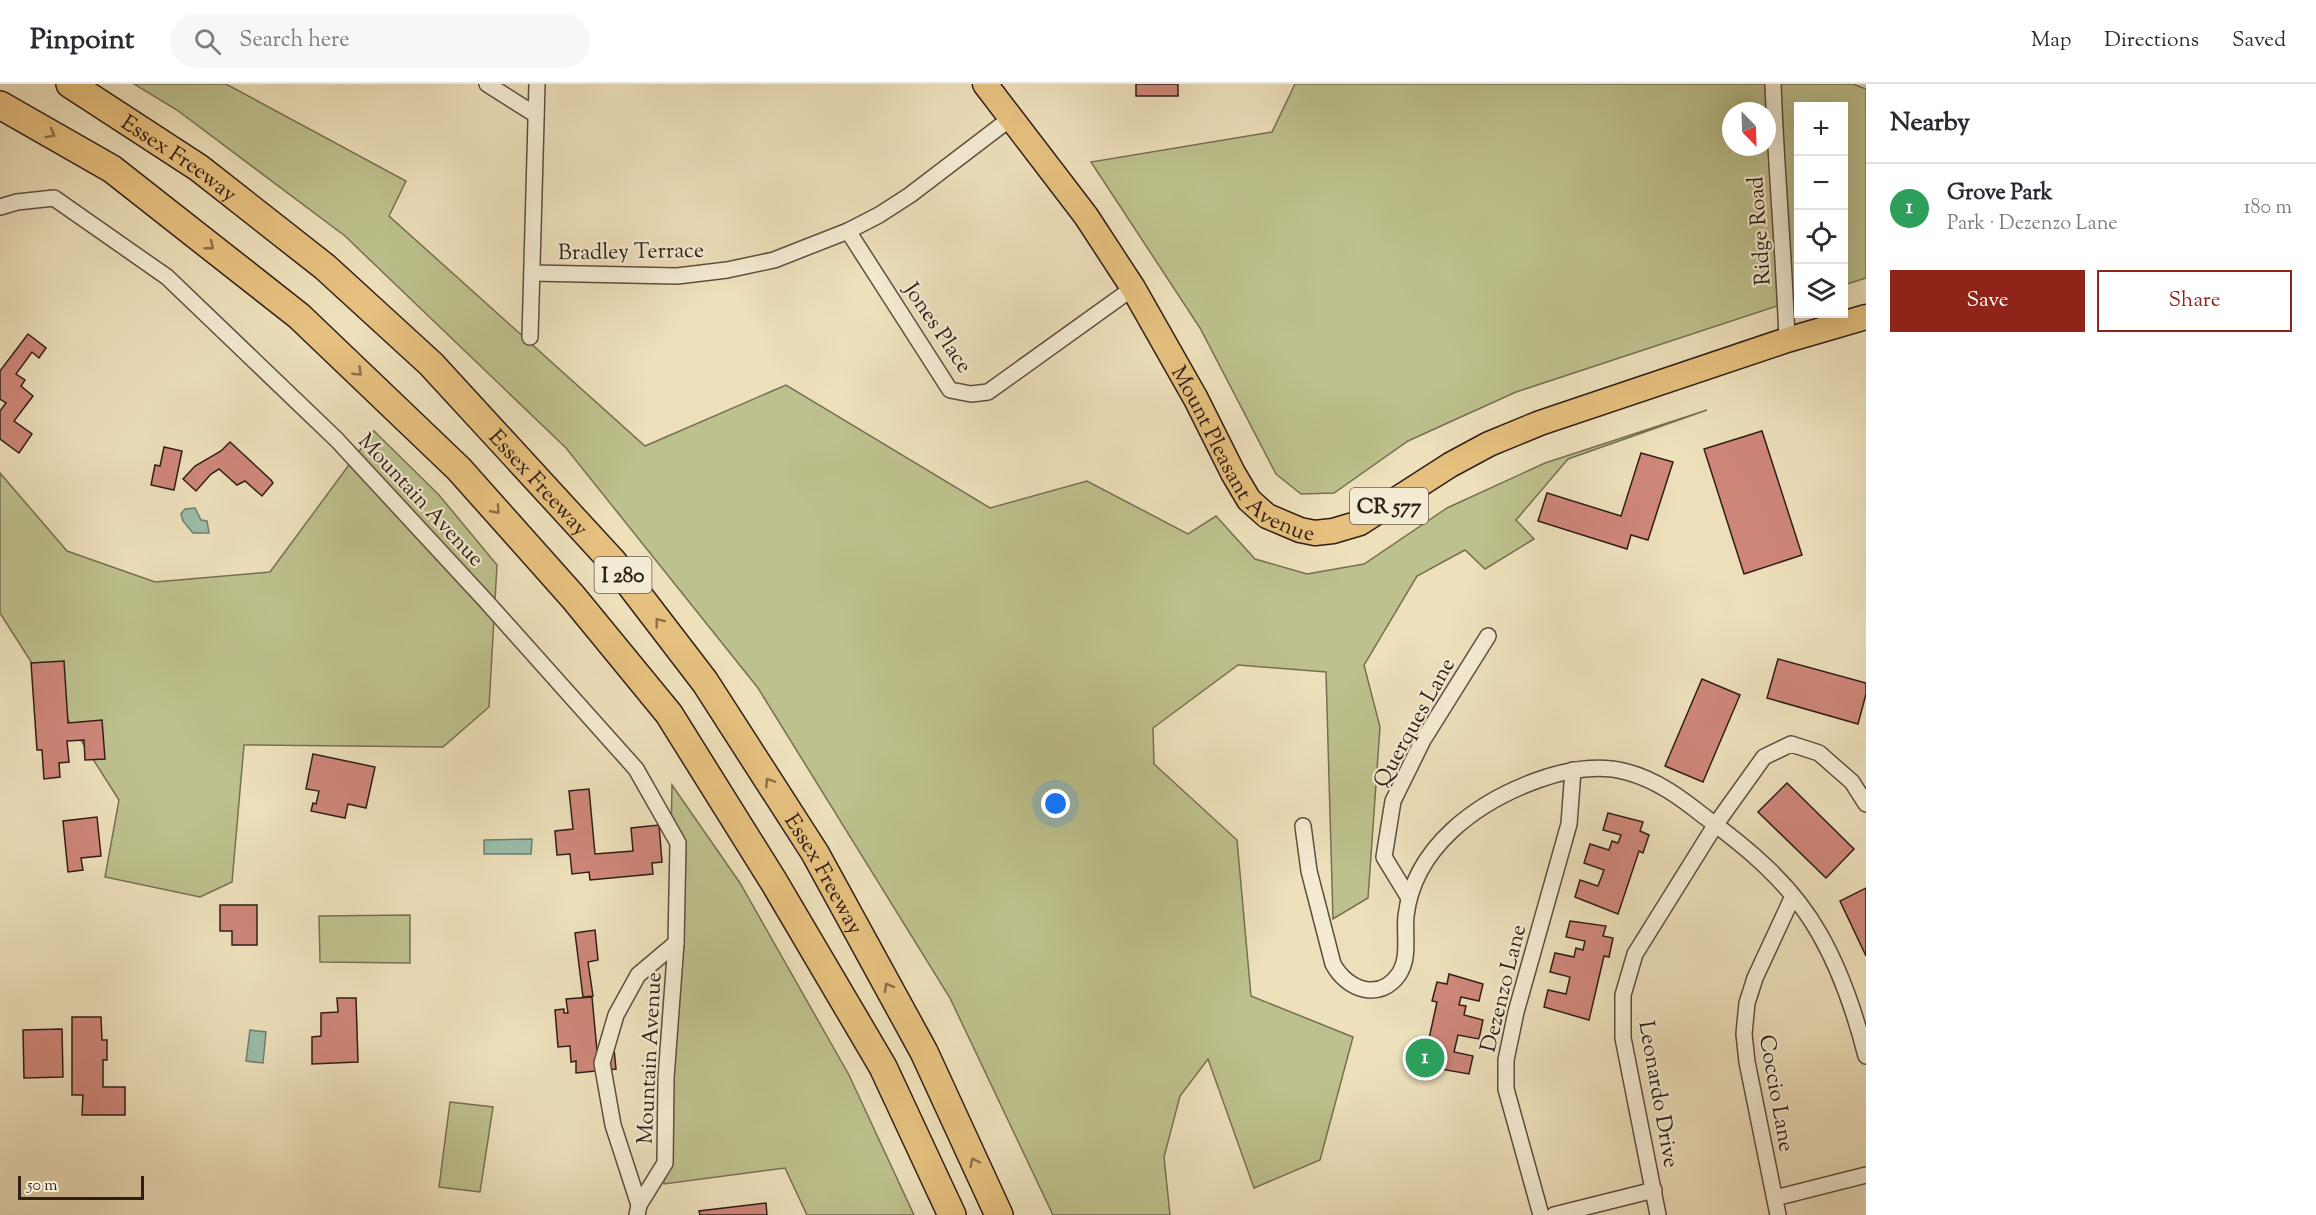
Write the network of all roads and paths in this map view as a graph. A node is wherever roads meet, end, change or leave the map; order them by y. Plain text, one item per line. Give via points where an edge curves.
1 (70, 84) edge
2 (487, 84) edge
3 (537, 84) edge
4 (985, 84) edge
5 (1773, 84) edge
6 (0, 105) edge
7 (536, 115) junction
8 (1011, 117) junction
9 (0, 207) edge
10 (848, 231) junction
11 (532, 273) junction
12 (1133, 288) junction
13 (1866, 317) edge
14 (530, 337) dead end
15 (1787, 340) junction
16 (1488, 636) dead end
17 (1573, 770) junction
18 (1866, 804) edge
19 (1716, 824) junction
20 (1303, 826) dead end
21 (1793, 896) junction
22 (1409, 898) junction
23 (676, 943) junction
24 (1861, 1020) edge
25 (1866, 1056) edge
26 (1866, 1175) edge
27 (1654, 1190) junction
28 (1774, 1198) junction
29 (638, 1210) edge
30 (952, 1215) edge
31 (999, 1215) edge
32 (1541, 1215) edge
33 (1554, 1215) edge
34 (1658, 1215) edge
35 (1778, 1215) edge

31 -> 1 highway, Essex Freeway / I 280 via 924,1052 815,853 705,682 613,562 431,364 325,267 200,168
2 - 7 street
3 - 7 street
4 - 8 main road, Mount Pleasant Avenue / CR 577
5 - 15 street, Ridge Road
6 -> 30 highway, Essex Freeway / I 280 via 112,169 299,315 459,470 573,597 669,714 774,882 883,1067
7 - 11 street
8 - 10 street, Bradley Terrace via 910,195
8 - 12 main road, Mount Pleasant Avenue / CR 577 via 1086,216
9 - 23 street, Mountain Avenue via 54,198 168,277 337,440 485,600 636,769 678,843
10 - 11 street, Bradley Terrace via 774,260 727,270 677,276
10 - 12 street, Jones Place via 950,390 988,392
11 - 14 street
12 - 15 main road, Mount Pleasant Avenue / CR 577 via 1249,500 1285,526 1315,533 1360,523 1450,465 1540,423
13 - 15 main road, Mount Pleasant Avenue / CR 577
16 - 22 street, Querques Lane via 1424,740 1393,801 1384,857
17 - 19 street via 1600,768 1648,778
17 - 22 street via 1492,799 1465,818 1443,837
17 - 32 street, Dezenzo Lane via 1569,824 1506,1060 1506,1089
18 - 19 street, Leonardo Drive via 1852,782 1819,753 1791,744 1764,757
19 - 21 street via 1760,859
19 - 27 street, Leonardo Drive via 1635,954 1623,995 1623,1038
20 - 22 street via 1309,871 1333,964 1347,983 1369,990 1380,988 1399,974 1406,952
21 - 24 street via 1818,932
21 - 28 street, Coccio Lane via 1755,978 1747,1003 1744,1034
23 - 29 street, Mountain Avenue via 666,1078 665,1163
23 - 29 street, Mountain Avenue via 638,975 616,1015 602,1063 613,1125
24 - 25 street
26 - 28 street
27 - 33 street
27 - 34 street, Leonardo Drive
28 - 35 street, Coccio Lane

